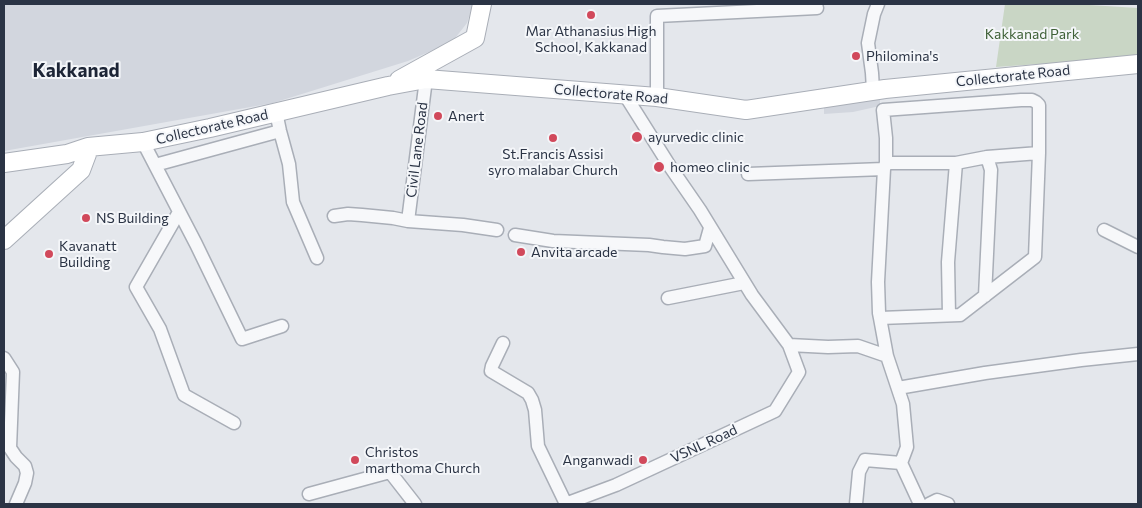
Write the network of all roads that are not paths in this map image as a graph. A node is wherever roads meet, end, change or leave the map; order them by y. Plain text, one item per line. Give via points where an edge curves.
1 (482, 4) edge
2 (878, 4) edge
3 (817, 8) dead end
4 (657, 10) edge
5 (1138, 64) edge
6 (426, 80) junction
7 (388, 86) junction
8 (873, 90) junction
9 (625, 95) junction
10 (657, 97) junction
11 (276, 112) junction
12 (280, 131) junction
13 (143, 142) junction
14 (85, 150) junction
15 (1039, 153) junction
16 (4, 156) edge
17 (987, 157) junction
18 (4, 163) edge
19 (956, 163) junction
20 (155, 165) junction
21 (885, 166) junction
22 (748, 174) dead end
23 (179, 212) junction
24 (334, 216) dead end
25 (408, 221) junction
26 (710, 228) junction
27 (497, 230) dead end
28 (1104, 230) dead end
29 (515, 235) dead end
30 (4, 240) edge
31 (1138, 247) edge
32 (316, 258) dead end
33 (744, 282) junction
34 (984, 296) junction
35 (668, 298) dead end
36 (949, 315) junction
37 (880, 318) junction
38 (282, 326) dead end
39 (503, 343) dead end
40 (789, 345) junction
41 (1138, 354) edge
42 (887, 356) junction
43 (4, 358) edge
44 (898, 388) junction
45 (234, 423) dead end
46 (7, 449) edge
47 (901, 463) junction
48 (309, 494) dead end
49 (16, 504) edge
50 (415, 504) edge
51 (565, 504) edge
52 (856, 504) edge
53 (920, 504) edge
54 (929, 504) edge
55 (948, 504) edge

1 - 7 street via 475,38
2 - 8 street via 868,43
3 - 4 street
4 - 10 street
5 - 8 street, Collectorate Road
6 - 7 street, Collectorate Road
6 - 9 street, Collectorate Road
6 - 25 street, Civil Lane Road
7 - 11 street, Collectorate Road
8 - 10 street, Collectorate Road via 746,110
9 - 10 street, Collectorate Road
9 - 26 street
11 - 12 street
11 - 13 street, Collectorate Road
12 - 20 street
12 - 32 street via 289,164 293,202
13 - 14 street, Collectorate Road
13 - 20 street
14 - 16 street via 66,147
14 - 18 street, Collectorate Road
14 - 30 street via 81,170
15 - 17 street
15 - 21 street via 1039,105 1032,100 883,110
15 - 34 street via 1035,257
17 - 19 street
17 - 34 street via 991,170
19 - 21 street
19 - 36 street via 948,262
20 - 23 street
21 - 22 street
21 - 37 street via 878,282
23 - 38 street via 242,339
23 - 45 street via 136,287 160,329 184,395
24 - 25 street via 348,214
25 - 27 street
26 - 29 street via 705,246 685,249 553,241
26 - 33 street
28 - 31 street
33 - 35 street
33 - 40 street
34 - 36 street via 960,315
36 - 37 street
37 - 42 street
39 - 51 street via 491,371 528,392 535,410 536,440
40 - 42 street via 858,346
40 - 51 street, VSNL Road via 799,372 775,411 616,485
41 - 44 street via 985,373
42 - 44 street
43 - 46 street via 13,372
44 - 47 street via 907,446
46 - 49 street via 25,466 27,473
47 - 52 street via 865,460 859,472
47 - 53 street
48 - 50 street via 390,472
54 - 55 street via 937,500

